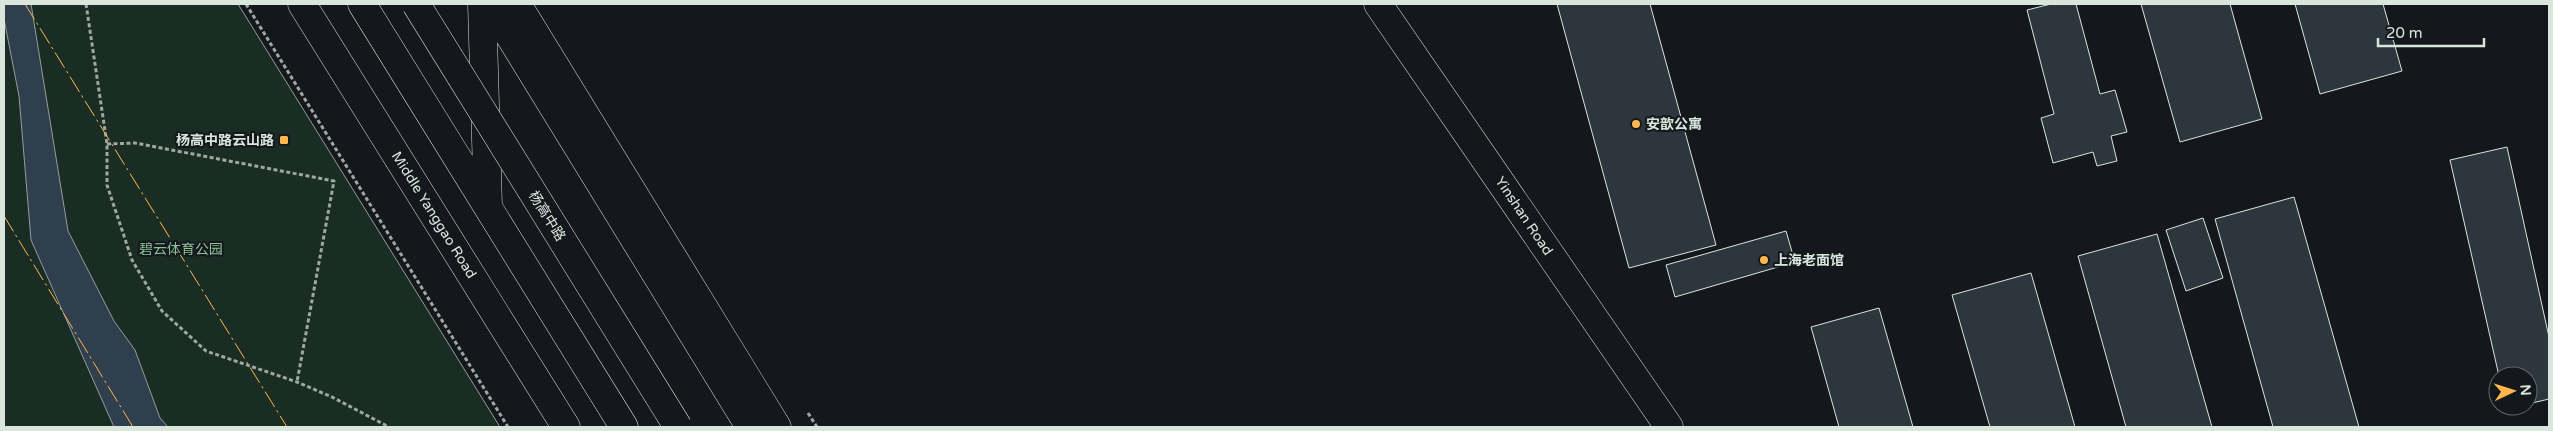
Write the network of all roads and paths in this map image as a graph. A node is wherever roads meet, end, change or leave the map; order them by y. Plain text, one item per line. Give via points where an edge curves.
1 (86, 4) edge
2 (246, 4) edge
3 (302, 4) edge
4 (362, 4) edge
5 (416, 4) edge
6 (482, 4) edge
7 (490, 4) edge
8 (517, 4) edge
9 (1378, 4) edge
10 (107, 144) junction
11 (488, 208) junction
12 (297, 382) junction
13 (389, 427) edge
14 (508, 427) edge
15 (566, 427) edge
16 (624, 427) edge
17 (678, 427) edge
18 (750, 427) edge
19 (777, 427) edge
20 (1669, 427) edge

1 - 10 path
2 - 14 path
3 - 15 main road, Middle Yanggao Road
4 - 11 main road
5 - 17 main road, 杨高中路, bridge
6 - 11 main road
7 - 18 main road
8 - 19 main road
9 - 20 main road, Yinshan Road
10 - 12 path via 107,185 116,213 132,260 162,310 206,351
10 - 12 path via 135,143 334,181
11 - 16 main road
12 - 13 path

